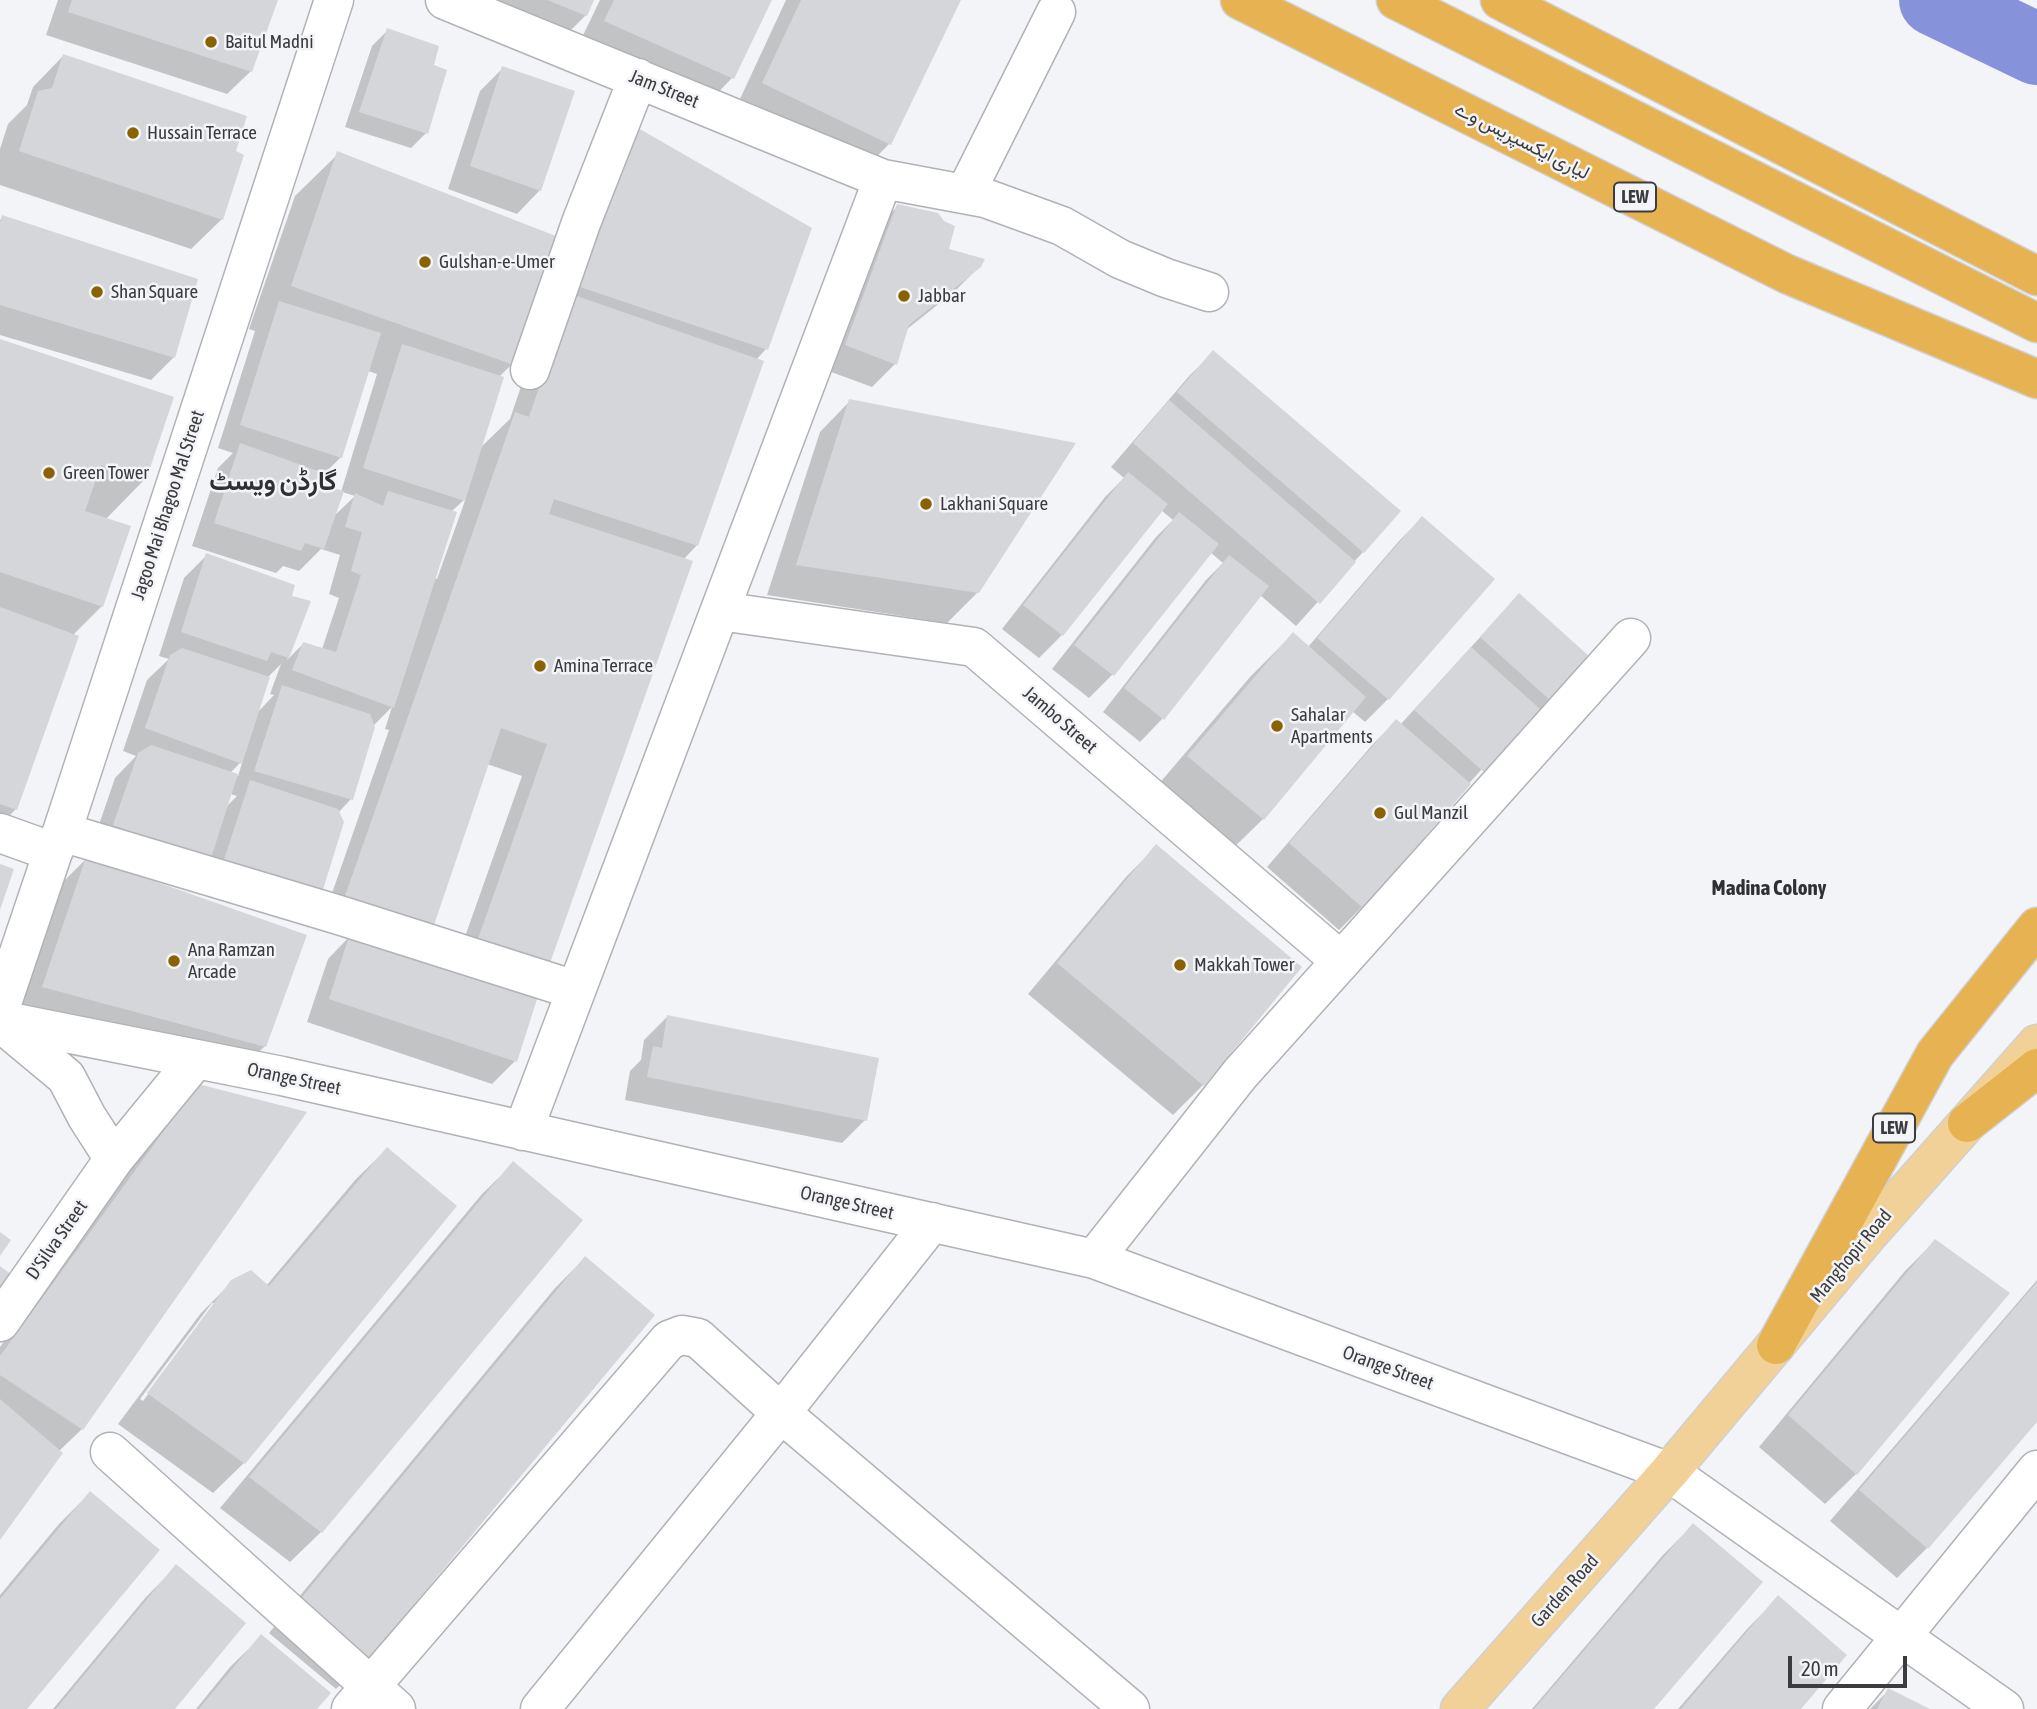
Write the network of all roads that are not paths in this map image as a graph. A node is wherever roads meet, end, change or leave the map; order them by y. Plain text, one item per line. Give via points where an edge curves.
1 (334, 0) edge
2 (445, 0) edge
3 (1240, 0) edge
4 (1396, 0) edge
5 (1500, 0) edge
6 (1056, 12) dead end
7 (638, 78) junction
8 (883, 179) junction
9 (965, 194) junction
10 (2037, 276) edge
11 (1209, 292) dead end
12 (2037, 323) edge
13 (530, 370) dead end
14 (2037, 379) edge
15 (720, 611) junction
16 (1631, 638) dead end
17 (0, 833) edge
18 (57, 842) junction
19 (2037, 927) edge
20 (1341, 961) junction
21 (575, 990) junction
22 (0, 1009) edge
23 (0, 1021) edge
24 (2037, 1044) edge
25 (196, 1059) junction
26 (2037, 1068) edge
27 (1967, 1123) junction
28 (523, 1130) junction
29 (114, 1159) junction
30 (932, 1222) junction
31 (1094, 1259) junction
32 (0, 1322) edge
33 (1776, 1345) junction
34 (781, 1413) junction
35 (110, 1452) dead end
36 (2037, 1470) edge
37 (1670, 1472) junction
38 (1900, 1637) junction
39 (373, 1701) edge
40 (540, 1709) edge
41 (1130, 1709) edge
42 (1460, 1709) edge
43 (1842, 1709) edge
44 (2004, 1709) edge

1 - 18 street, Jagoo Mai Bhagoo Mal Street
2 - 7 street, Jam Street
3 - 14 highway, لیاری ایکسپریس وے / LEW via 1787,274
4 - 12 highway
5 - 10 highway
6 - 9 street
7 - 8 street, Jam Street
7 - 13 street
8 - 9 street, Jam Street
8 - 15 street
9 - 11 street, Jam Street via 1062,226 1120,259
15 - 20 street, Jambo Street via 974,647
15 - 21 street
16 - 20 street
17 - 18 street
18 - 21 street via 339,915
18 - 22 street, Jagoo Mai Bhagoo Mal Street
19 - 33 highway, LEW via 1935,1054
20 - 31 street via 1240,1074
21 - 28 street
23 - 25 street, Orange Street
23 - 29 street via 66,1077
24 - 27 main road, Manghopir Road
25 - 28 street, Orange Street
25 - 29 street, D'Silva Street
26 - 27 highway
27 - 33 main road, Manghopir Road
28 - 30 street, Orange Street
29 - 32 street, D'Silva Street
30 - 31 street, Orange Street
30 - 34 street
31 - 37 street, Orange Street
33 - 37 main road, Manghopir Road
34 - 39 street via 698,1338 682,1335 669,1340
34 - 40 street
34 - 41 street
35 - 39 street
36 - 38 street
37 - 38 street, Orange Street
37 - 42 main road, Garden Road
38 - 43 street
38 - 44 street, Orange Street

